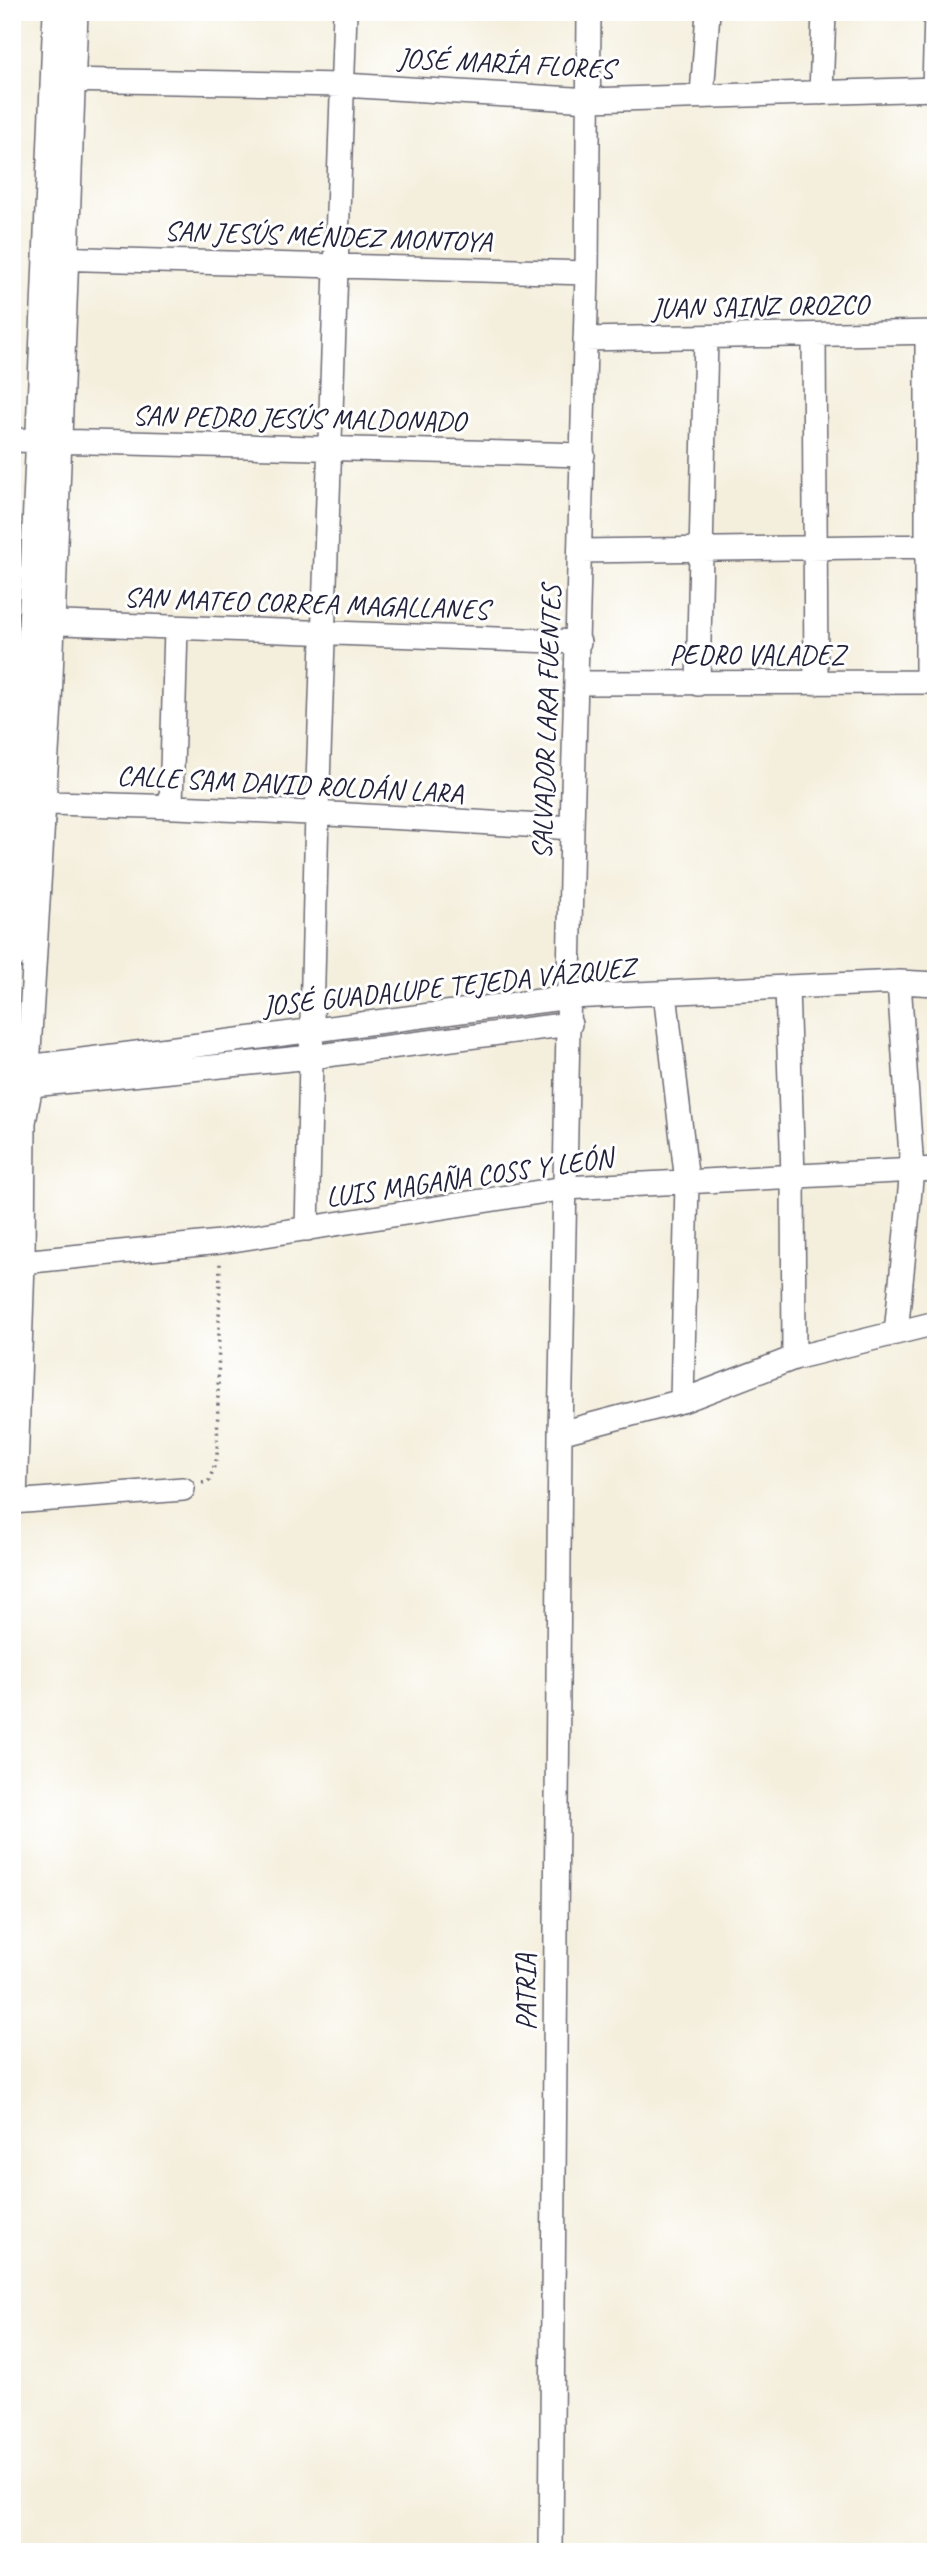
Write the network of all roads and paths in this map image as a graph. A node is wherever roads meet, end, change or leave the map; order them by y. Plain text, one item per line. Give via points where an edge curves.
1 (55, 12) edge
2 (76, 12) edge
3 (345, 12) edge
4 (589, 12) edge
5 (708, 12) edge
6 (824, 12) edge
7 (936, 12) edge
8 (63, 80) junction
9 (343, 85) junction
10 (935, 89) edge
11 (821, 93) junction
12 (702, 95) junction
13 (590, 100) junction
14 (55, 258) junction
15 (337, 265) junction
16 (587, 273) junction
17 (931, 332) edge
18 (814, 335) junction
19 (706, 338) junction
20 (585, 339) junction
21 (12, 440) edge
22 (48, 441) junction
23 (331, 448) junction
24 (583, 455) junction
25 (931, 546) edge
26 (815, 547) junction
27 (702, 550) junction
28 (581, 551) junction
29 (33, 579) edge
30 (41, 623) junction
31 (176, 628) junction
32 (325, 633) junction
33 (579, 642) junction
34 (931, 682) edge
35 (578, 683) junction
36 (816, 683) junction
37 (698, 684) junction
38 (30, 703) edge
39 (45, 803) junction
40 (171, 806) junction
41 (317, 812) junction
42 (17, 824) edge
43 (572, 828) junction
44 (12, 959) edge
45 (899, 982) junction
46 (936, 985) edge
47 (787, 987) junction
48 (665, 993) junction
49 (570, 997) junction
50 (570, 1024) junction
51 (312, 1031) junction
52 (311, 1057) junction
53 (19, 1080) edge
54 (936, 1169) edge
55 (912, 1170) junction
56 (793, 1176) junction
57 (687, 1182) junction
58 (565, 1188) junction
59 (307, 1228) junction
60 (220, 1242) junction
61 (18, 1262) edge
62 (936, 1323) edge
63 (896, 1333) junction
64 (794, 1359) junction
65 (682, 1401) junction
66 (560, 1433) junction
67 (183, 1489) joint
68 (14, 1501) edge
69 (551, 2552) edge

1 - 8 street
2 - 8 street
3 - 9 street
4 - 13 street, SALVADOR LARA FUENTES
5 - 12 street
6 - 11 street
7 - 10 street
8 - 9 street, JOSÉ MARÍA FLORES
8 - 14 street
9 - 13 street, JOSÉ MARÍA FLORES
9 - 15 street
10 - 11 street, JOSÉ MARÍA FLORES
11 - 12 street, JOSÉ MARÍA FLORES
12 - 13 street, JOSÉ MARÍA FLORES
13 - 16 street, SALVADOR LARA FUENTES
14 - 15 street, SAN JESÚS MÉNDEZ MONTOYA
14 - 22 street
15 - 16 street, SAN JESÚS MÉNDEZ MONTOYA
15 - 23 street
16 - 20 street, SALVADOR LARA FUENTES
17 - 18 street, JUAN SAINZ OROZCO
17 - 25 street
18 - 19 street, JUAN SAINZ OROZCO
18 - 26 street
19 - 20 street, JUAN SAINZ OROZCO
19 - 27 street
20 - 24 street, SALVADOR LARA FUENTES
21 - 22 street, SAN PEDRO JESÚS MALDONADO
22 - 23 street, SAN PEDRO JESÚS MALDONADO
22 - 29 street
23 - 24 street, SAN PEDRO JESÚS MALDONADO
23 - 32 street
24 - 28 street, SALVADOR LARA FUENTES
25 - 26 street
25 - 34 street
26 - 27 street
26 - 36 street
27 - 28 street
27 - 37 street
28 - 33 street, SALVADOR LARA FUENTES
29 - 30 street
30 - 31 street, SAN MATEO CORREA MAGALLANES
30 - 38 street
31 - 32 street, SAN MATEO CORREA MAGALLANES
31 - 40 street
32 - 33 street, SAN MATEO CORREA MAGALLANES
32 - 41 street
33 - 35 street, SALVADOR LARA FUENTES
34 - 36 street, PEDRO VALADEZ
35 - 37 street, PEDRO VALADEZ
35 - 43 street, SALVADOR LARA FUENTES
36 - 37 street, PEDRO VALADEZ
38 - 39 street
38 - 42 street
39 - 40 street, CALLE SAM DAVID ROLDÁN LARA
39 - 42 street
39 - 53 street
40 - 41 street, CALLE SAM DAVID ROLDÁN LARA
41 - 43 street, CALLE SAM DAVID ROLDÁN LARA
41 - 51 street
42 - 44 street
43 - 49 street, SALVADOR LARA FUENTES
45 - 46 street, JOSÉ GUADALUPE TEJEDA VÁZQUEZ
45 - 47 street, JOSÉ GUADALUPE TEJEDA VÁZQUEZ
45 - 55 street
47 - 48 street, JOSÉ GUADALUPE TEJEDA VÁZQUEZ
47 - 56 street
48 - 49 street, JOSÉ GUADALUPE TEJEDA VÁZQUEZ
48 - 57 street
49 - 50 street, SALVADOR LARA FUENTES
49 - 51 street, JOSÉ GUADALUPE TEJEDA VÁZQUEZ
50 - 52 street, JOSÉ GUADALUPE TEJEDA VÁZQUEZ
50 - 58 street, SALVADOR LARA FUENTES
51 - 52 street
51 - 53 street, JOSÉ GUADALUPE TEJEDA VÁZQUEZ
52 - 53 street, JOSÉ GUADALUPE TEJEDA VÁZQUEZ
52 - 59 street
53 - 61 street via 23,1122
54 - 55 street, LUIS MAGAÑA COSS Y LEÓN
55 - 56 street, LUIS MAGAÑA COSS Y LEÓN
55 - 63 street
56 - 57 street, LUIS MAGAÑA COSS Y LEÓN
56 - 64 street
57 - 58 street, LUIS MAGAÑA COSS Y LEÓN
57 - 65 street
58 - 59 street, LUIS MAGAÑA COSS Y LEÓN
58 - 66 street, SALVADOR LARA FUENTES
59 - 60 street, LUIS MAGAÑA COSS Y LEÓN
60 - 61 street, LUIS MAGAÑA COSS Y LEÓN
60 - 67 path via 217,1458 209,1481
61 - 68 street
62 - 63 street
63 - 64 street
64 - 65 street
65 - 66 street
66 - 69 street, PATRIA
67 - 68 street

